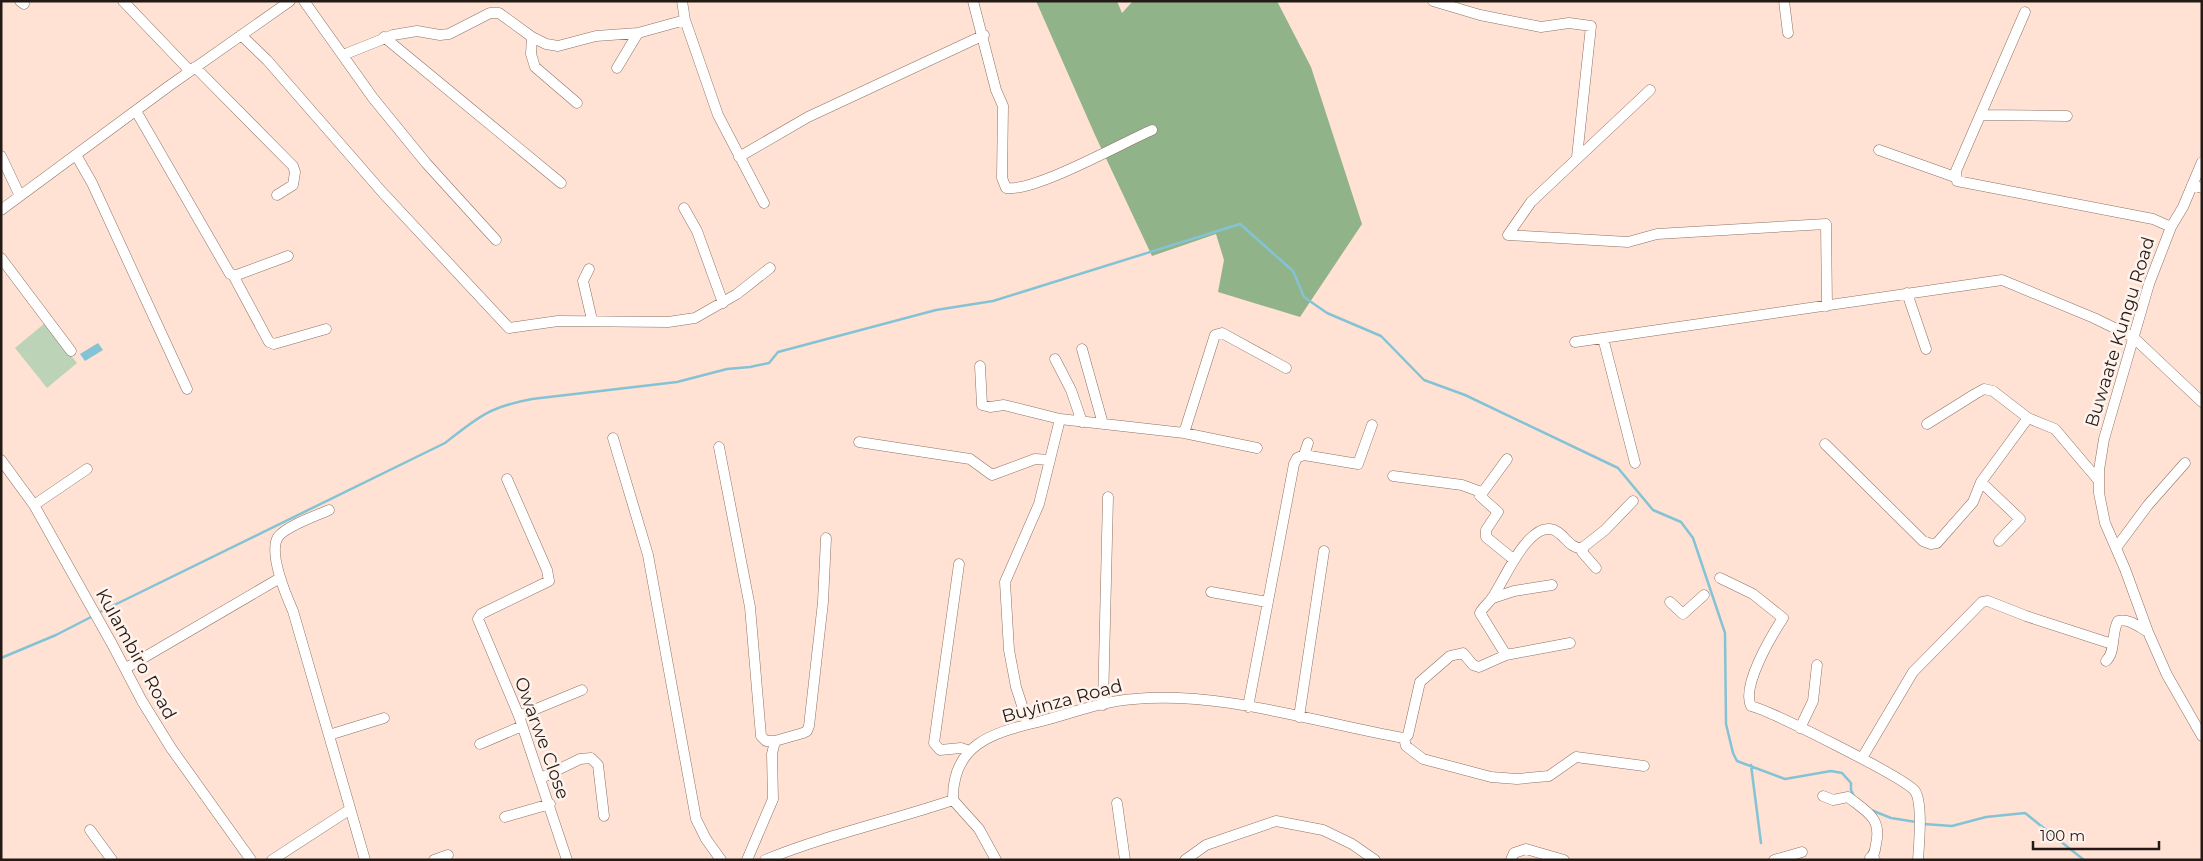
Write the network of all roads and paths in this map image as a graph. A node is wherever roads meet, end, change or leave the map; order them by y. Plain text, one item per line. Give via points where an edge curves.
1 (124, 1) edge
2 (290, 1) edge
3 (304, 1) edge
4 (682, 1) edge
5 (973, 1) edge
6 (1433, 1) edge
7 (1784, 1) edge
8 (2026, 12) dead end
9 (685, 20) junction
10 (638, 32) junction
11 (1788, 33) dead end
12 (241, 35) junction
13 (984, 35) junction
14 (384, 37) junction
15 (532, 37) junction
16 (343, 55) junction
17 (617, 68) dead end
18 (193, 69) junction
19 (1650, 90) dead end
20 (577, 103) dead end
21 (136, 110) junction
22 (1982, 115) junction
23 (2067, 116) dead end
24 (1152, 130) dead end
25 (1879, 150) dead end
26 (76, 155) junction
27 (1, 156) edge
28 (738, 157) junction
29 (1577, 157) junction
30 (2202, 162) edge
31 (1955, 177) junction
32 (561, 183) dead end
33 (2197, 187) edge
34 (277, 195) dead end
35 (20, 196) junction
36 (764, 203) dead end
37 (684, 208) dead end
38 (1, 210) edge
39 (2171, 227) junction
40 (496, 240) dead end
41 (288, 256) dead end
42 (1, 258) edge
43 (770, 268) dead end
44 (589, 269) dead end
45 (233, 275) junction
46 (1907, 294) junction
47 (723, 303) junction
48 (1827, 306) junction
49 (592, 320) junction
50 (326, 329) dead end
51 (2133, 337) junction
52 (1603, 338) junction
53 (1575, 342) dead end
54 (1082, 349) dead end
55 (1926, 349) dead end
56 (71, 351) dead end
57 (1054, 359) dead end
58 (980, 366) dead end
59 (1286, 368) dead end
60 (187, 389) dead end
61 (2202, 402) edge
62 (2028, 418) junction
63 (1060, 419) junction
64 (1077, 421) junction
65 (1103, 424) junction
66 (1927, 424) dead end
67 (1372, 425) dead end
68 (1184, 433) junction
69 (613, 438) dead end
70 (859, 442) dead end
71 (1308, 443) dead end
72 (1824, 444) dead end
73 (719, 447) dead end
74 (1257, 448) dead end
75 (1304, 455) junction
76 (1507, 459) dead end
77 (1, 460) edge
78 (1050, 460) junction
79 (1635, 463) dead end
80 (2185, 463) dead end
81 (87, 469) dead end
82 (1393, 476) dead end
83 (507, 479) dead end
84 (2099, 480) junction
85 (1982, 482) junction
86 (1481, 492) junction
87 (1108, 497) dead end
88 (1634, 501) dead end
89 (34, 505) junction
90 (329, 510) dead end
91 (826, 538) dead end
92 (1999, 541) dead end
93 (1584, 547) junction
94 (2116, 548) junction
95 (1324, 551) dead end
96 (1513, 559) junction
97 (959, 564) dead end
98 (1596, 568) dead end
99 (280, 578) junction
100 (1720, 578) dead end
101 (1552, 586) dead end
102 (1211, 592) dead end
103 (1704, 594) dead end
104 (1493, 598) junction
105 (1267, 602) junction
106 (1670, 602) dead end
107 (2148, 632) junction
108 (1570, 643) dead end
109 (2112, 644) junction
110 (1506, 655) junction
111 (2106, 661) dead end
112 (1817, 665) dead end
113 (126, 668) junction
114 (582, 690) dead end
115 (1103, 705) junction
116 (1248, 707) junction
117 (1299, 716) junction
118 (384, 718) dead end
119 (521, 721) junction
120 (1028, 724) junction
121 (1800, 728) junction
122 (329, 736) junction
123 (2202, 736) edge
124 (1404, 738) junction
125 (775, 741) junction
126 (480, 744) dead end
127 (969, 751) junction
128 (1862, 758) junction
129 (1644, 766) dead end
130 (541, 778) junction
131 (1823, 796) dead end
132 (953, 800) junction
133 (1117, 803) dead end
134 (550, 804) junction
135 (349, 810) junction
136 (604, 816) dead end
137 (505, 817) dead end
138 (90, 830) dead end
139 (1802, 852) dead end
140 (448, 855) dead end
141 (768, 859) edge
142 (1872, 859) edge
143 (112, 860) edge
144 (251, 860) edge
145 (272, 860) edge
146 (365, 860) edge
147 (434, 860) edge
148 (567, 860) edge
149 (721, 860) edge
150 (747, 860) edge
151 (996, 860) edge
152 (1125, 860) edge
153 (1184, 860) edge
154 (1375, 860) edge
155 (1512, 860) edge
156 (1564, 860) edge
157 (1774, 860) edge
158 (1918, 860) edge

1 - 18 street
2 - 12 street
3 - 16 street
4 - 9 street
5 - 13 street
6 - 29 street via 1480,15 1540,27 1569,23 1591,26
7 - 11 street
8 - 22 street
9 - 10 street
9 - 28 street via 718,115
10 - 15 street via 596,36 558,46
10 - 17 street
12 - 18 street
12 - 49 street via 506,326 519,328 558,321
13 - 24 street via 996,90 1003,106 1002,178 1006,188 1055,176
13 - 28 street via 808,117
14 - 15 street via 417,31 448,34 494,13 511,20
14 - 16 street
14 - 32 street
15 - 20 street via 531,54 535,67
16 - 40 street via 426,163
18 - 21 street
18 - 34 street via 293,166 293,184
19 - 29 street
21 - 26 street
21 - 45 street via 226,269
22 - 23 street
22 - 31 street
25 - 31 street
26 - 35 street
26 - 60 street
27 - 35 street
28 - 36 street
29 - 48 street via 1531,202 1508,235 1628,242 1657,234 1826,224
30 - 33 street, Buwaate Kungu Road
31 - 39 street via 1961,184 2152,219
33 - 39 street, Buwaate Kungu Road
35 - 38 street
37 - 47 street via 698,231
39 - 51 street, Buwaate Kungu Road
41 - 45 street
42 - 56 street
43 - 47 street
44 - 49 street via 583,281
45 - 50 street via 269,342 274,344
46 - 48 street
46 - 51 street via 2002,280
46 - 55 street
47 - 49 street via 695,318 681,321
48 - 52 street
51 - 61 street
51 - 84 street, Buwaate Kungu Road via 2104,439
52 - 53 street
52 - 79 street
54 - 65 street
57 - 64 street via 1077,408
58 - 63 street via 982,405 1004,405
59 - 68 street via 1222,333 1215,335
62 - 66 street via 2004,397 1984,390
62 - 84 street via 2055,429
62 - 85 street
63 - 64 street
63 - 78 street
64 - 65 street
65 - 68 street
67 - 75 street via 1358,464
68 - 74 street
69 - 149 street via 648,555 696,819
70 - 78 street via 970,459 992,475 1035,459
71 - 75 street
72 - 85 street via 1923,541 1931,544 1943,537 1973,502
73 - 125 street via 750,607 760,732 766,740
75 - 105 street via 1297,458 1292,470
76 - 86 street
77 - 89 street, Kulambiro Road
78 - 120 street via 1036,510 1004,582 1009,650
80 - 94 street
81 - 89 street
82 - 86 street via 1462,485
83 - 119 street, Owarwe Close via 550,579 481,614 478,619
84 - 94 street, Buwaate Kungu Road via 2101,510
85 - 92 street via 2020,520
86 - 96 street via 1481,498 1498,512 1486,530 1486,537
87 - 115 street
88 - 93 street
89 - 113 street, Kulambiro Road
90 - 99 street via 279,536 276,547
91 - 125 street via 823,602 809,726 803,733
93 - 96 street via 1577,548 1555,530 1547,529
93 - 98 street via 1582,552
94 - 107 street, Buwaate Kungu Road
95 - 117 street
96 - 104 street
97 - 127 street via 934,743 940,750 961,748
99 - 113 street
99 - 122 street via 293,611
100 - 121 street via 1753,594 1783,618 1761,654 1748,700 1751,706
101 - 104 street via 1514,591
102 - 105 street
103 - 106 street via 1683,614
104 - 110 street via 1480,615
105 - 116 street
107 - 109 street via 2131,622 2118,621
107 - 123 street, Buwaate Kungu Road via 2167,675
108 - 110 street
109 - 111 street via 2112,653
109 - 128 street via 2035,620 1988,601 1982,602 1914,672
110 - 124 street via 1479,667 1473,665 1463,652 1457,652 1423,679 1408,735
112 - 121 street via 1813,701
113 - 144 street, Kulambiro Road via 171,748
114 - 119 street
115 - 116 street, Buyinza Road via 1142,698 1201,700
115 - 120 street, Buyinza Road
116 - 117 street, Buyinza Road
117 - 124 street, Buyinza Road
118 - 122 street
119 - 126 street
119 - 130 street, Owarwe Close
120 - 127 street, Buyinza Road
121 - 128 street
122 - 135 street
124 - 129 street via 1406,746 1423,759 1491,777 1549,776 1576,756
125 - 150 street via 772,754 773,799
127 - 132 street, Buyinza Road via 958,764
128 - 158 street via 1914,790 1920,828
130 - 134 street, Owarwe Close
130 - 136 street via 580,759 591,758 598,765
131 - 142 street via 1833,800 1848,797 1876,822 1879,834
132 - 141 street
132 - 151 street via 979,829
133 - 152 street
134 - 137 street
134 - 148 street, Owarwe Close
135 - 145 street
135 - 146 street
138 - 143 street
139 - 157 street
140 - 147 street
153 - 154 street via 1206,845 1276,821 1323,830
155 - 156 street via 1514,853 1526,849

